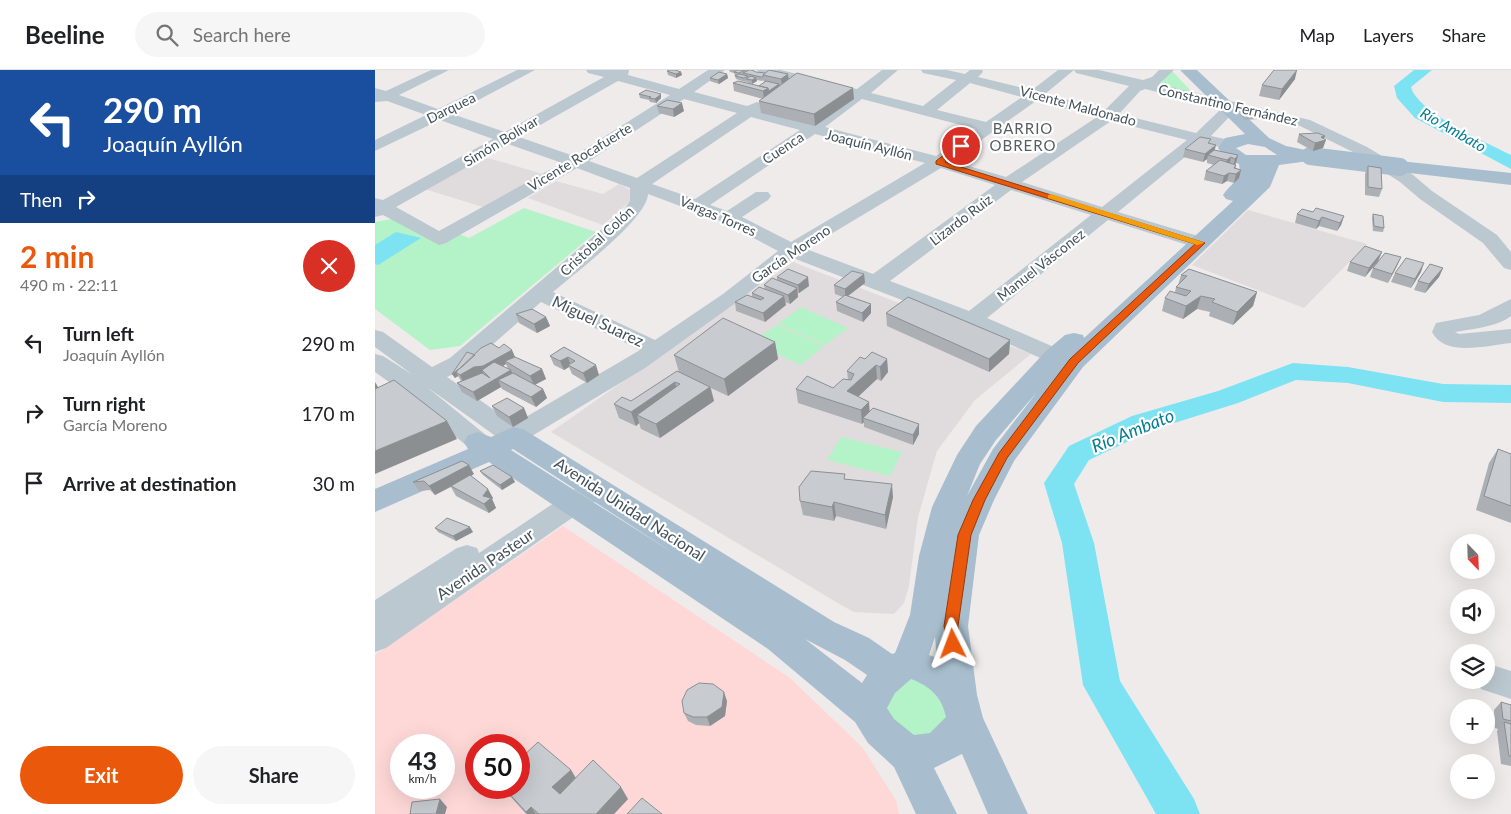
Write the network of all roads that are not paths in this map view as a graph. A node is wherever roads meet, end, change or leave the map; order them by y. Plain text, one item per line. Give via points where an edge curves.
1 (442, 70) edge
2 (528, 70) edge
3 (593, 70) edge
4 (718, 70) edge
5 (764, 70) edge
6 (891, 70) edge
7 (928, 70) edge
8 (1067, 70) edge
9 (1081, 70) edge
10 (1156, 70) edge
11 (1167, 70) edge
12 (1177, 70) edge
13 (1188, 70) edge
14 (622, 73) edge
15 (800, 74) edge
16 (973, 74) edge
17 (1143, 85) junction
18 (681, 94) junction
19 (1036, 94) junction
20 (861, 95) junction
21 (379, 97) edge
22 (1217, 106) junction
23 (749, 112) junction
24 (925, 112) junction
25 (437, 114) junction
26 (1110, 115) junction
27 (988, 128) junction
28 (811, 130) junction
29 (505, 137) junction
30 (1198, 139) junction
31 (1263, 141) junction
32 (1231, 142) junction
33 (375, 146) edge
34 (782, 148) junction
35 (806, 155) dead end
36 (1276, 157) junction
37 (1247, 161) junction
38 (576, 162) junction
39 (939, 162) junction
40 (1511, 179) edge
41 (1009, 183) junction
42 (639, 185) junction
43 (762, 196) dead end
44 (697, 206) junction
45 (378, 207) edge
46 (1106, 213) junction
47 (729, 218) junction
48 (1194, 240) junction
49 (791, 250) junction
50 (1511, 264) edge
51 (874, 283) junction
52 (540, 294) junction
53 (1511, 305) edge
54 (972, 319) junction
55 (1511, 336) edge
56 (375, 337) edge
57 (656, 349) junction
58 (1065, 358) junction
59 (375, 362) edge
60 (433, 376) junction
61 (411, 386) junction
62 (375, 403) edge
63 (494, 443) junction
64 (375, 487) edge
65 (578, 491) junction
66 (375, 501) edge
67 (375, 616) edge
68 (375, 639) edge
69 (899, 668) junction
70 (962, 707) junction
71 (868, 710) junction
72 (907, 754) junction
73 (937, 814) edge
74 (1008, 814) edge

1 - 21 street
2 - 25 street, Darquea
3 - 14 street, Joaquín Ayllón
4 - 18 street, Vicente Rocafuerte
5 - 15 street
6 - 20 street, Cuenca
7 - 16 street, Vicente Maldonado
8 - 19 street, García Moreno
9 - 17 street, Constantino Fernández
10 - 17 street, Lizardo Ruiz
11 - 17 street, Lizardo Ruiz via 1157,80
12 - 22 main road
13 - 22 main road
14 - 18 street, Joaquín Ayllón
14 - 29 street, Simón Bolívar
15 - 20 street
15 - 23 street, Cristobal Colón
16 - 19 street, Vicente Maldonado
16 - 24 street
17 - 22 street, Constantino Fernández
17 - 26 street, Lizardo Ruiz via 1135,88
18 - 23 street, Joaquín Ayllón
18 - 38 street, Vicente Rocafuerte
19 - 26 street, Vicente Maldonado
19 - 27 street, García Moreno
20 - 24 street
20 - 28 street, Cuenca
21 - 25 street, Vargas Torres
22 - 30 street, Manuel Vásconez
22 - 31 main road
22 - 32 main road via 1238,129 1239,133
22 - 50 street, Constantino Fernández via 1305,123 1361,150 1406,178 1490,239
23 - 28 street, Joaquín Ayllón
23 - 42 street, Cristobal Colón
24 - 27 street
25 - 29 street, Vargas Torres
25 - 33 street, Darquea
26 - 30 street, Vicente Maldonado
26 - 41 street, Lizardo Ruiz
27 - 39 street, García Moreno
28 - 34 street, Cuenca
28 - 39 street, Joaquín Ayllón
29 - 38 street, Vargas Torres
29 - 45 street, Simón Bolívar via 471,160
30 - 32 street, Vicente Maldonado
30 - 46 street, Manuel Vásconez
31 - 32 main road
31 - 36 main road
32 - 37 main road via 1228,152
34 - 35 street
34 - 44 street, Cuenca
36 - 37 main road
36 - 40 main road, bridge via 1310,156
36 - 48 main road via 1263,183
37 - 48 main road via 1249,179
38 - 42 street, Vargas Torres
38 - 45 street, Vicente Rocafuerte via 439,239
39 - 41 street, Joaquín Ayllón
39 - 49 street, García Moreno
41 - 46 street, Joaquín Ayllón
41 - 51 street, Lizardo Ruiz
42 - 44 street, Vargas Torres
42 - 52 street, Cristobal Colón via 639,201 630,215
43 - 47 street
44 - 47 street, Vargas Torres
46 - 48 street, Joaquín Ayllón
46 - 54 street, Manuel Vásconez
47 - 49 street, Vargas Torres
48 - 58 main road
49 - 51 street, Vargas Torres
49 - 57 street, García Moreno
51 - 54 street, Vargas Torres
52 - 57 street, Miguel Suarez
52 - 60 street, Cristobal Colón via 458,363
53 - 55 street via 1500,314 1484,320 1444,328 1445,336 1456,341
54 - 58 street, Vargas Torres
56 - 60 street, Avenida Unidad Nacional
57 - 63 street, García Moreno
58 - 69 main road via 986,433 967,462 947,507 935,556 927,615
58 - 70 main road via 1003,456 964,535 951,626
59 - 61 street, Avenida Unidad Nacional
60 - 61 street, Cristobal Colón
60 - 63 street, Avenida Unidad Nacional
61 - 62 street, Cristobal Colón
61 - 63 street, Avenida Unidad Nacional
63 - 64 main road
63 - 65 main road, Avenida Unidad Nacional
63 - 66 main road
65 - 67 street, Avenida Pasteur
65 - 68 street, Avenida Pasteur
65 - 69 main road, Avenida Unidad Nacional via 821,632
65 - 71 main road, Avenida Unidad Nacional via 780,639
69 - 70 main road via 944,679
69 - 71 main road via 878,686
70 - 72 main road via 954,737 944,747 928,753
70 - 74 main road
71 - 72 main road via 881,731
72 - 73 main road

